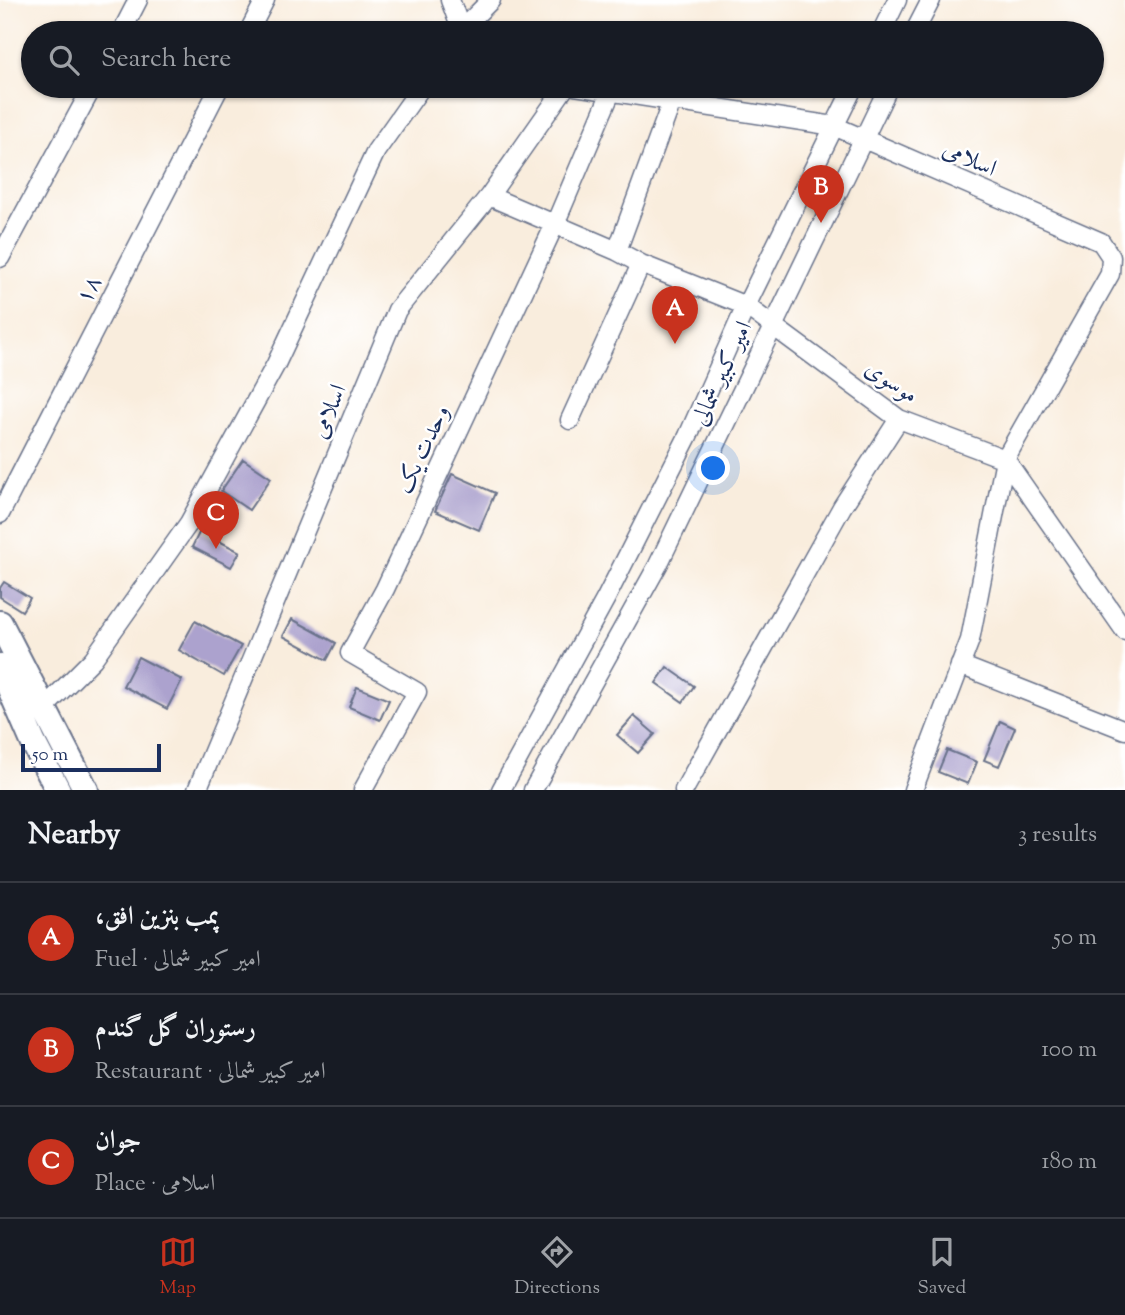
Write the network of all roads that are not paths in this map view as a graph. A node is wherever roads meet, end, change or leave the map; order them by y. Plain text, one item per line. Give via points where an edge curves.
1 (138, 0) edge
2 (265, 0) edge
3 (450, 0) edge
4 (491, 0) edge
5 (897, 0) edge
6 (931, 0) edge
7 (127, 21) edge
8 (254, 21) edge
9 (459, 21) edge
10 (473, 21) edge
11 (887, 21) edge
12 (920, 21) edge
13 (87, 98) edge
14 (214, 98) edge
15 (414, 98) edge
16 (558, 98) edge
17 (608, 98) edge
18 (652, 98) edge
19 (848, 98) edge
20 (883, 98) edge
21 (672, 101) junction
22 (834, 126) junction
23 (863, 138) junction
24 (489, 196) junction
25 (555, 224) junction
26 (617, 251) junction
27 (0, 258) edge
28 (641, 264) junction
29 (746, 306) junction
30 (771, 325) junction
31 (899, 419) junction
32 (570, 420) dead end
33 (1005, 459) junction
34 (0, 514) edge
35 (0, 623) edge
36 (1125, 631) edge
37 (960, 665) junction
38 (0, 666) edge
39 (44, 708) junction
40 (1125, 730) edge
41 (58, 790) edge
42 (86, 790) edge
43 (197, 790) edge
44 (363, 790) edge
45 (501, 790) edge
46 (533, 790) edge
47 (684, 790) edge
48 (913, 790) edge

1 - 7 street
2 - 8 street
3 - 9 street
4 - 10 street
5 - 11 street
6 - 12 street
13 - 27 street
14 - 34 street, ۱۸
15 - 39 street via 376,152 276,364 189,523 93,659
16 - 24 street, اسلامی
17 - 25 street, وحدت یک
18 - 21 street, اسلامی
19 - 22 street, امیر کبیر شمالی
20 - 23 street, امیر کبیر شمالی
21 - 22 street, اسلامی
21 - 26 street
22 - 23 street, اسلامی
22 - 29 street, امیر کبیر شمالی
23 - 30 street, امیر کبیر شمالی
23 - 33 street, اسلامی via 1101,242 1111,257 1110,274
24 - 25 street, موسوی
24 - 43 street, اسلامی via 397,310
25 - 26 street, موسوی
25 - 44 street, وحدت یک via 385,589 350,653 417,692
26 - 28 street, موسوی
28 - 29 street, موسوی
28 - 32 street
29 - 30 street, موسوی
29 - 45 street, امیر کبیر شمالی via 688,436
30 - 31 street, موسوی
30 - 46 street, امیر کبیر شمالی via 657,565
31 - 33 street, موسوی
31 - 47 street via 842,507
33 - 36 street
33 - 37 street via 970,640
35 - 39 main road
37 - 40 street
37 - 48 street
38 - 41 main road
39 - 42 main road

